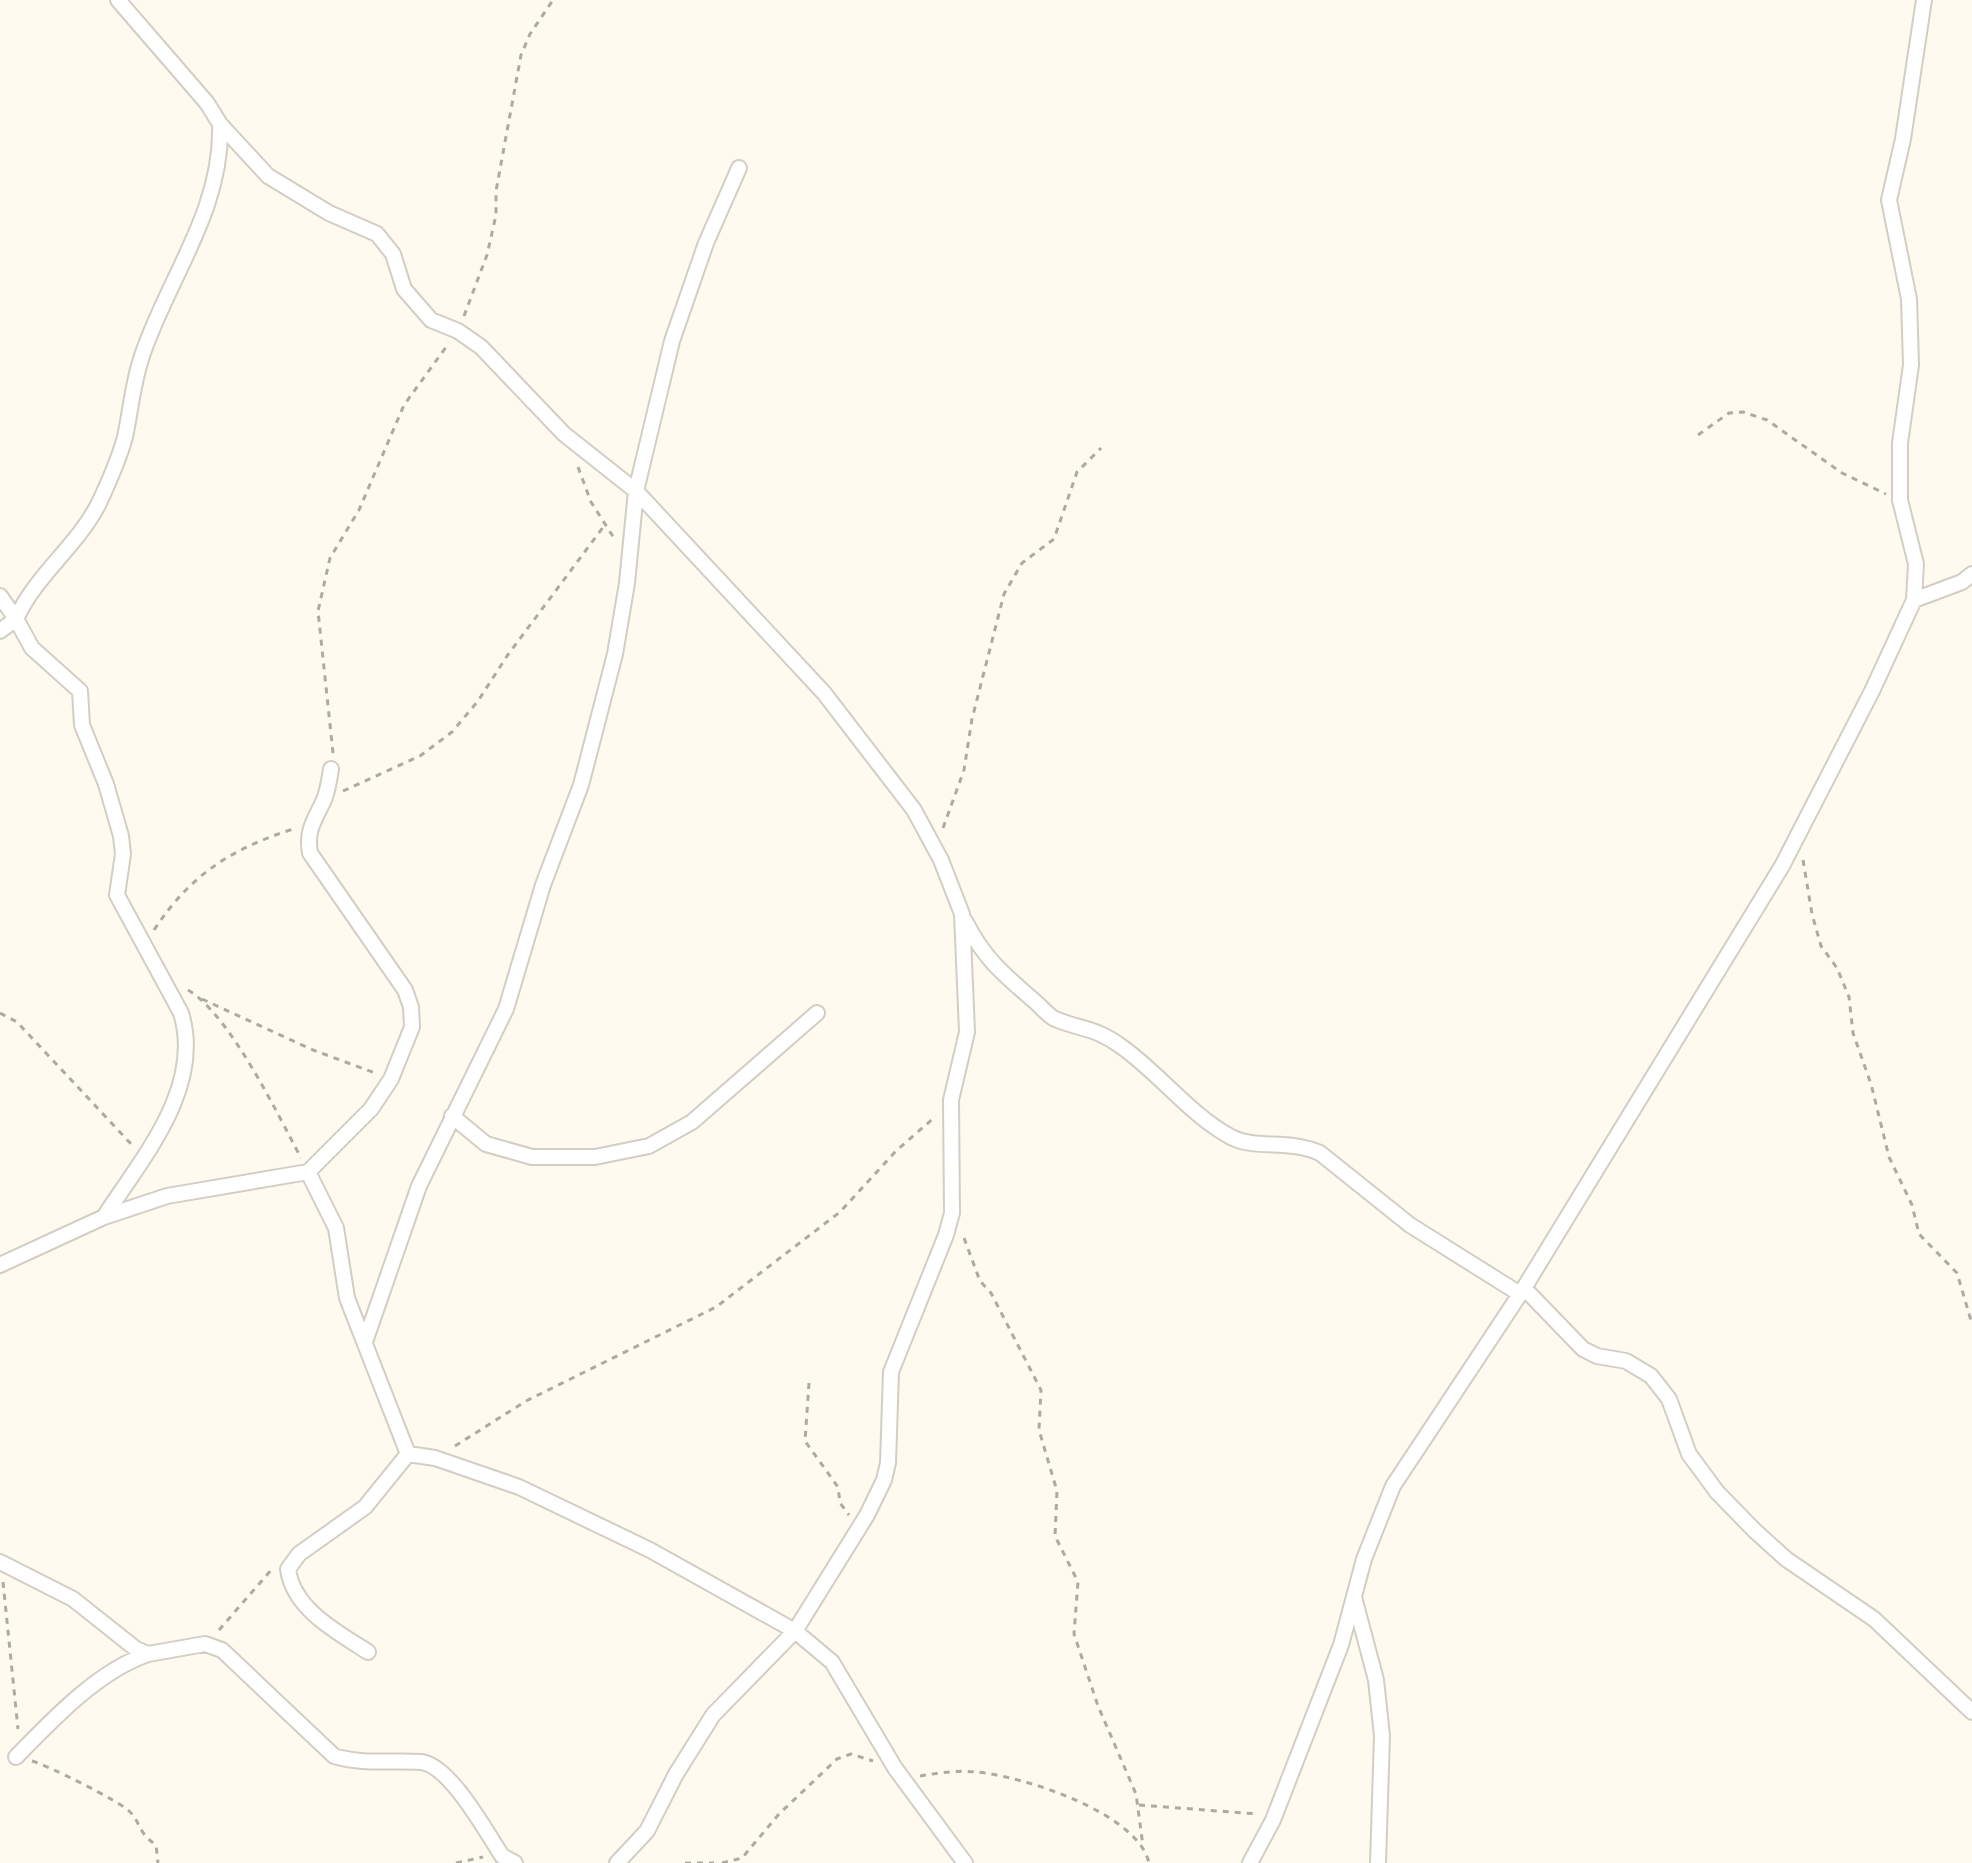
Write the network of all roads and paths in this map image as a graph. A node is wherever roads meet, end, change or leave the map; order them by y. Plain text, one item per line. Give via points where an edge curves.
1 (118, 0) edge
2 (553, 0) edge
3 (1924, 0) edge
4 (220, 124) junction
5 (739, 168) dead end
6 (458, 331) junction
7 (1698, 435) dead end
8 (1101, 448) dead end
9 (576, 462) dead end
10 (636, 491) junction
11 (1900, 500) junction
12 (604, 526) junction
13 (629, 556) junction
14 (1972, 574) edge
15 (0, 596) edge
16 (1914, 600) junction
17 (16, 619) junction
18 (0, 631) edge
19 (331, 769) joint
20 (325, 799) junction
21 (311, 823) junction
22 (1798, 833) junction
23 (941, 860) junction
24 (962, 914) junction
25 (143, 946) junction
26 (154, 969) junction
27 (202, 999) junction
28 (0, 1013) edge
29 (817, 1013) dead end
30 (391, 1079) junction
31 (951, 1100) junction
32 (452, 1116) junction
33 (144, 1158) junction
34 (308, 1172) junction
35 (952, 1213) junction
36 (104, 1217) junction
37 (0, 1265) edge
38 (1522, 1291) junction
39 (1972, 1324) edge
40 (366, 1339) junction
41 (809, 1383) dead end
42 (408, 1454) junction
43 (435, 1458) junction
44 (859, 1527) junction
45 (299, 1554) junction
46 (2, 1558) edge
47 (1354, 1597) junction
48 (795, 1631) junction
49 (205, 1644) junction
50 (368, 1652) dead end
51 (148, 1654) junction
52 (1972, 1712) edge
53 (16, 1757) dead end
54 (898, 1771) junction
55 (1139, 1805) junction
56 (1273, 1820) junction
57 (1143, 1846) junction
58 (509, 1860) edge
59 (456, 1863) edge
60 (617, 1863) edge
61 (685, 1863) edge
62 (714, 1863) edge
63 (722, 1863) edge
64 (965, 1863) edge
65 (1149, 1863) edge
66 (1250, 1863) edge
67 (1378, 1863) edge

1 - 4 street
2 - 6 path via 521,55 487,255
3 - 11 street via 1889,200 1909,299 1911,365 1900,443
4 - 6 street via 268,176 329,213 377,234 393,254 414,302 431,320
4 - 17 street via 221,148 212,185 181,272 141,357 114,467 88,521 42,575
5 - 10 street via 672,341
6 - 10 street via 481,347 564,434
6 - 19 path via 404,405 359,510 330,558 318,611 333,744
7 - 11 path via 1729,413 1743,412 1767,420 1852,478
8 - 23 path via 1077,472 1054,539 1022,563 1004,594 964,770 943,821
9 - 12 path
10 - 13 street
10 - 23 street via 858,735 914,810
11 - 16 street via 1916,564
12 - 13 path
12 - 20 path via 452,732 420,756
13 - 32 street via 615,654 581,785 543,885 506,1009
14 - 16 street
15 - 17 street
16 - 22 street
17 - 18 street
17 - 25 street via 32,648 80,691 82,725 121,836 117,895
19 - 20 street
20 - 21 street
21 - 25 path via 208,868 181,890
21 - 30 street via 310,853 405,990 411,1007 412,1027
22 - 38 street
22 - 39 path via 1812,914 1821,946 1849,997 1853,1033 1889,1157 1912,1205 1919,1234 1957,1273
23 - 24 street
24 - 31 street via 967,1032
24 - 38 street via 994,968 1052,1018 1082,1024 1123,1047 1200,1116 1233,1138 1303,1146 1320,1153 1410,1225
25 - 26 street
26 - 27 path
26 - 33 street via 181,1013 187,1058 172,1107
27 - 30 path
27 - 34 path via 236,1046
28 - 33 path via 17,1022
29 - 32 street via 692,1122 649,1146 595,1157 532,1157 486,1144
30 - 34 street via 361,1121
31 - 35 street
31 - 43 path via 840,1212 716,1307 526,1401
32 - 40 street via 419,1186
33 - 36 street
34 - 36 street via 167,1196
34 - 40 street via 336,1228 347,1298
35 - 44 street via 891,1372 884,1480
35 - 55 path via 980,1281 1041,1390 1039,1430 1057,1491 1055,1536 1078,1582 1074,1634
36 - 37 street
38 - 47 street via 1393,1486
38 - 52 street via 1583,1349 1626,1361 1651,1376 1669,1399 1689,1454 1717,1492 1786,1559 1874,1619
40 - 42 street
41 - 44 path via 805,1441 838,1487 843,1510
42 - 43 street
42 - 45 street via 365,1507
43 - 48 street via 532,1493 650,1550
44 - 48 street
45 - 49 path via 267,1574
45 - 50 street via 288,1569 295,1590 322,1623
46 - 51 street via 73,1599
47 - 56 street via 1341,1645
47 - 67 street via 1376,1680 1382,1736
48 - 54 street via 832,1662
48 - 60 street via 713,1715 647,1831
49 - 51 street
49 - 58 street via 231,1657 334,1756 355,1762 430,1764 447,1777
51 - 53 street via 115,1670
54 - 57 path via 992,1773 1108,1815
54 - 63 path via 858,1755 841,1756 779,1814 742,1858
54 - 64 street
55 - 56 path via 1220,1809
55 - 57 path
56 - 66 street
57 - 65 path
58 - 59 path
61 - 62 path

